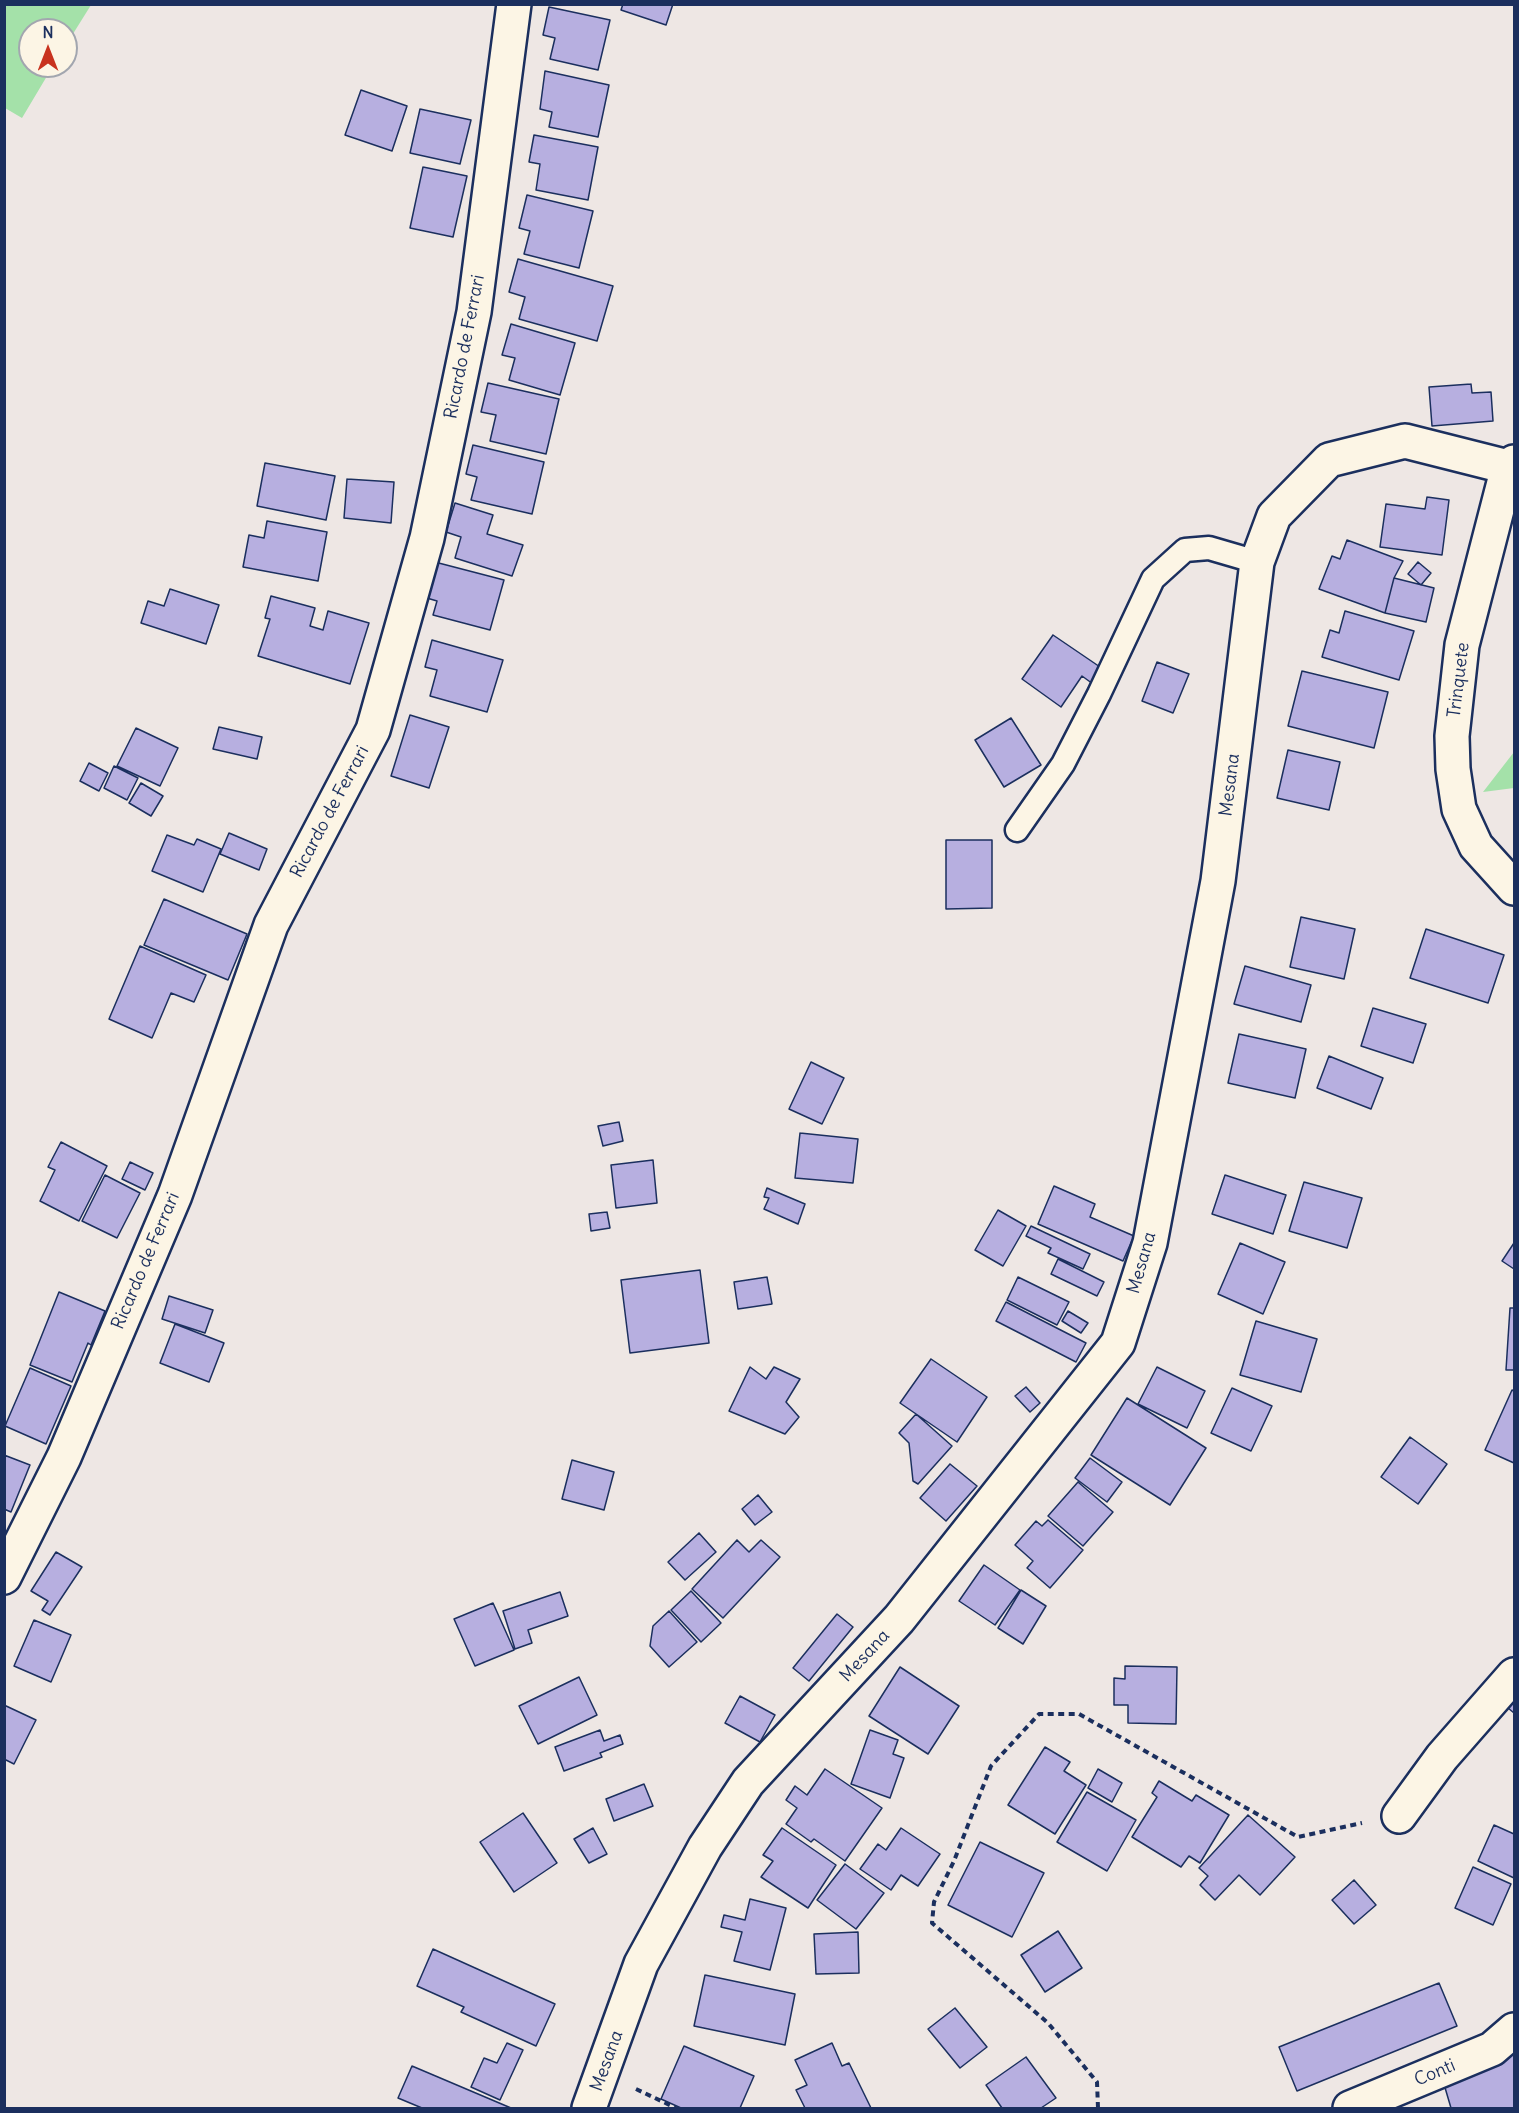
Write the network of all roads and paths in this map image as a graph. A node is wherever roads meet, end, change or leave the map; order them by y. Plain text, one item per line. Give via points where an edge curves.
1 (514, 4) edge
2 (1511, 464) edge
3 (1257, 562) junction
4 (1017, 830) dead end
5 (1515, 888) edge
6 (4, 1577) edge
7 (1515, 1675) edge
8 (1399, 1816) joint
9 (1515, 2030) edge
10 (589, 2109) edge
11 (1098, 2109) edge
12 (1350, 2109) edge

1 - 6 street, Ricardo de Ferrari via 474,312 427,538 373,730 271,925 175,1194 64,1457
2 - 3 street, Mesana via 1405,441 1329,460 1274,516
2 - 5 street, Trinquete via 1462,645 1452,736 1459,809 1476,846
3 - 4 lane via 1209,548 1185,550 1153,579 1063,764
3 - 10 street, Mesana via 1218,880 1150,1243 1118,1343 899,1619 748,1782 705,1847 641,1964
7 - 8 street via 1442,1757
8 - 11 path via 1298,1837 1079,1714 1039,1714 991,1766 934,1902 932,1923 1048,2023 1097,2082
9 - 12 street, Conti via 1492,2049

